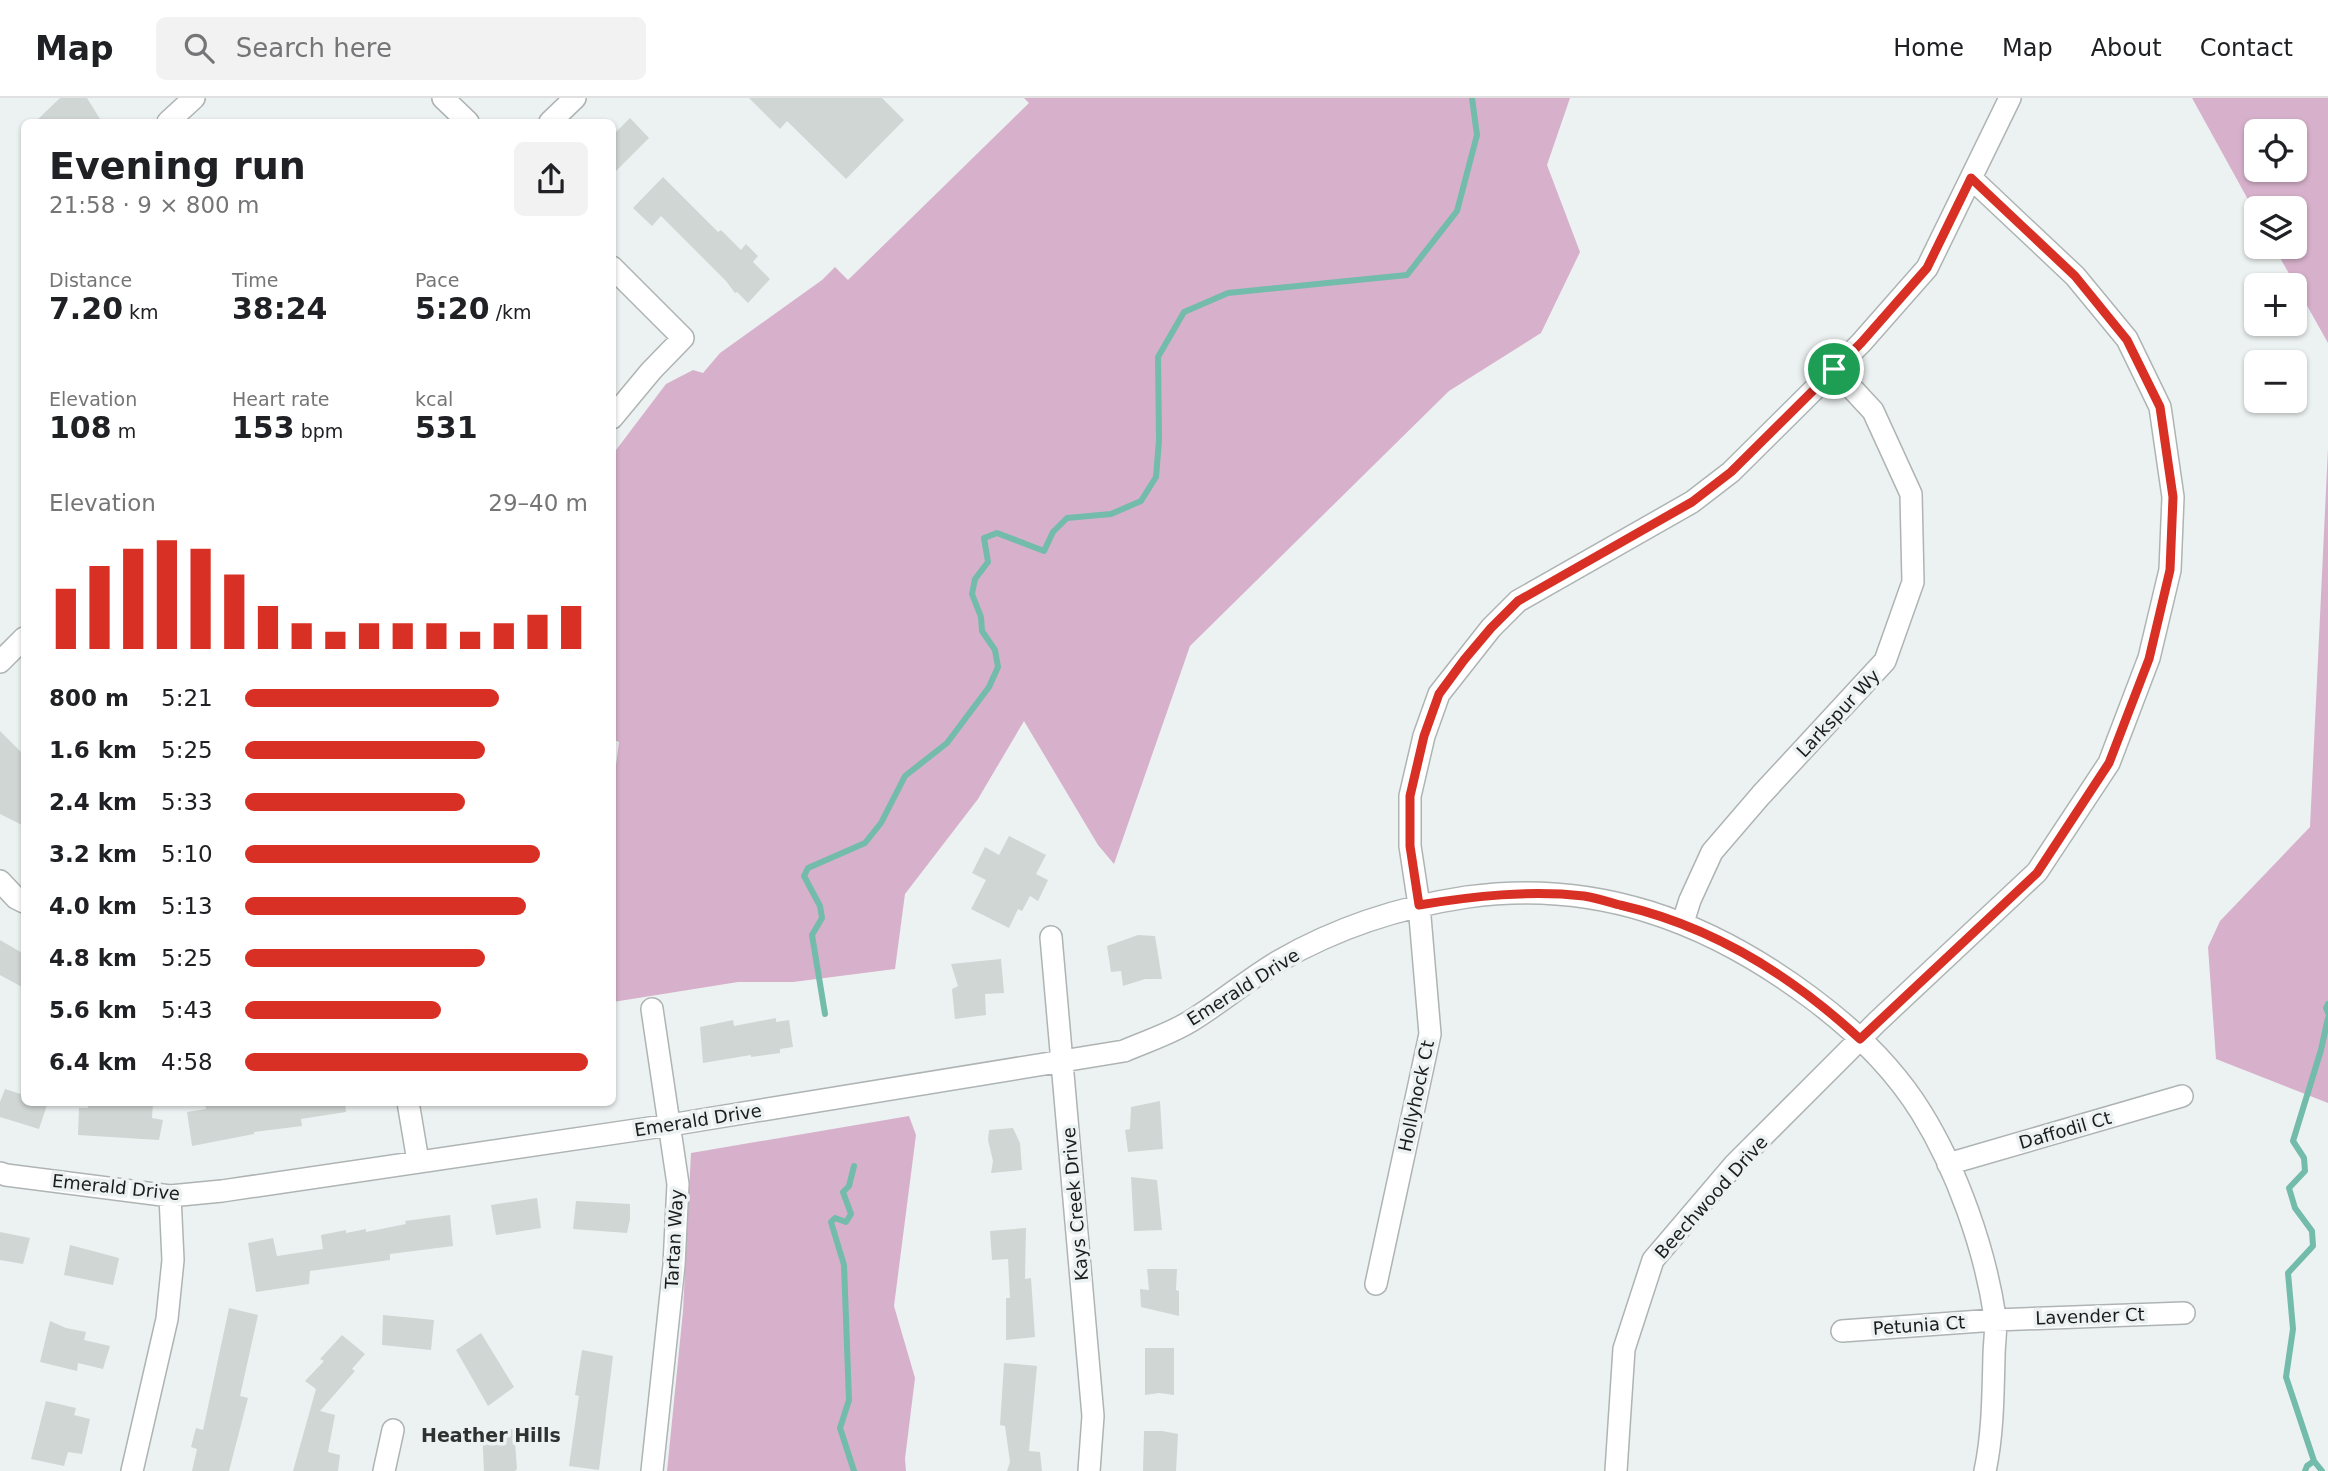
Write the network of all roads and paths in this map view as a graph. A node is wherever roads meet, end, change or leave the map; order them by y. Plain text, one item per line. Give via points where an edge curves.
1 (194, 98) edge
2 (443, 98) edge
3 (575, 98) edge
4 (2010, 98) edge
5 (171, 119) edge
6 (465, 119) edge
7 (553, 119) edge
8 (1971, 178) junction
9 (616, 271) edge
10 (1834, 369) junction
11 (616, 413) edge
12 (21, 641) edge
13 (0, 662) edge
14 (0, 881) edge
15 (21, 900) edge
16 (1419, 905) junction
17 (1684, 922) junction
18 (1051, 937) dead end
19 (652, 1009) dead end
20 (1860, 1039) junction
21 (1063, 1060) junction
22 (2182, 1096) dead end
23 (409, 1106) edge
24 (670, 1125) junction
25 (418, 1161) junction
26 (1948, 1164) junction
27 (0, 1173) edge
28 (170, 1196) junction
29 (1376, 1284) dead end
30 (2184, 1312) dead end
31 (1995, 1320) junction
32 (1842, 1331) dead end
33 (393, 1430) dead end
34 (132, 1471) edge
35 (384, 1471) edge
36 (653, 1471) edge
37 (1088, 1471) edge
38 (1616, 1471) edge
39 (1985, 1471) edge

1 - 5 street
2 - 6 street
3 - 7 street
4 - 8 street, Hollyhock Ct
8 - 10 street, Hollyhock Ct via 1927,268
8 - 20 street, Beechwood Drive via 2075,276 2127,340 2160,407 2173,497 2170,570 2149,659 2109,763 2037,873
9 - 11 street via 684,338
10 - 16 street, Hollyhock Ct via 1712,487 1518,601 1464,660 1439,694 1410,796 1410,846
10 - 17 street, Larkspur Wy via 1873,411 1911,494 1913,582 1885,661 1712,852
12 - 13 street
14 - 15 street
16 - 17 street, Emerald Drive via 1472,897 1586,897
16 - 21 street, Emerald Drive via 1327,937 1278,962 1191,1021 1124,1051
16 - 29 street, Hollyhock Ct via 1430,1034
17 - 20 street, Emerald Drive via 1782,976
18 - 21 street, Kays Creek Drive
19 - 24 street, Tartan Way
20 - 26 street, Emerald Drive via 1920,1111
20 - 38 street, Beechwood Drive via 1734,1165 1653,1260 1624,1349
21 - 24 street, Emerald Drive
21 - 37 street, Kays Creek Drive via 1093,1416
22 - 26 street, Daffodil Ct
23 - 25 street
24 - 25 street, Emerald Drive
24 - 36 street, Tartan Way via 678,1184 676,1238
25 - 28 street, Emerald Drive
26 - 31 street, Emerald Drive via 1980,1253
27 - 28 street, Emerald Drive
28 - 34 street via 173,1260 167,1319
30 - 31 street, Lavender Ct
31 - 32 street, Petunia Ct
31 - 39 street, Emerald Drive
33 - 35 street

